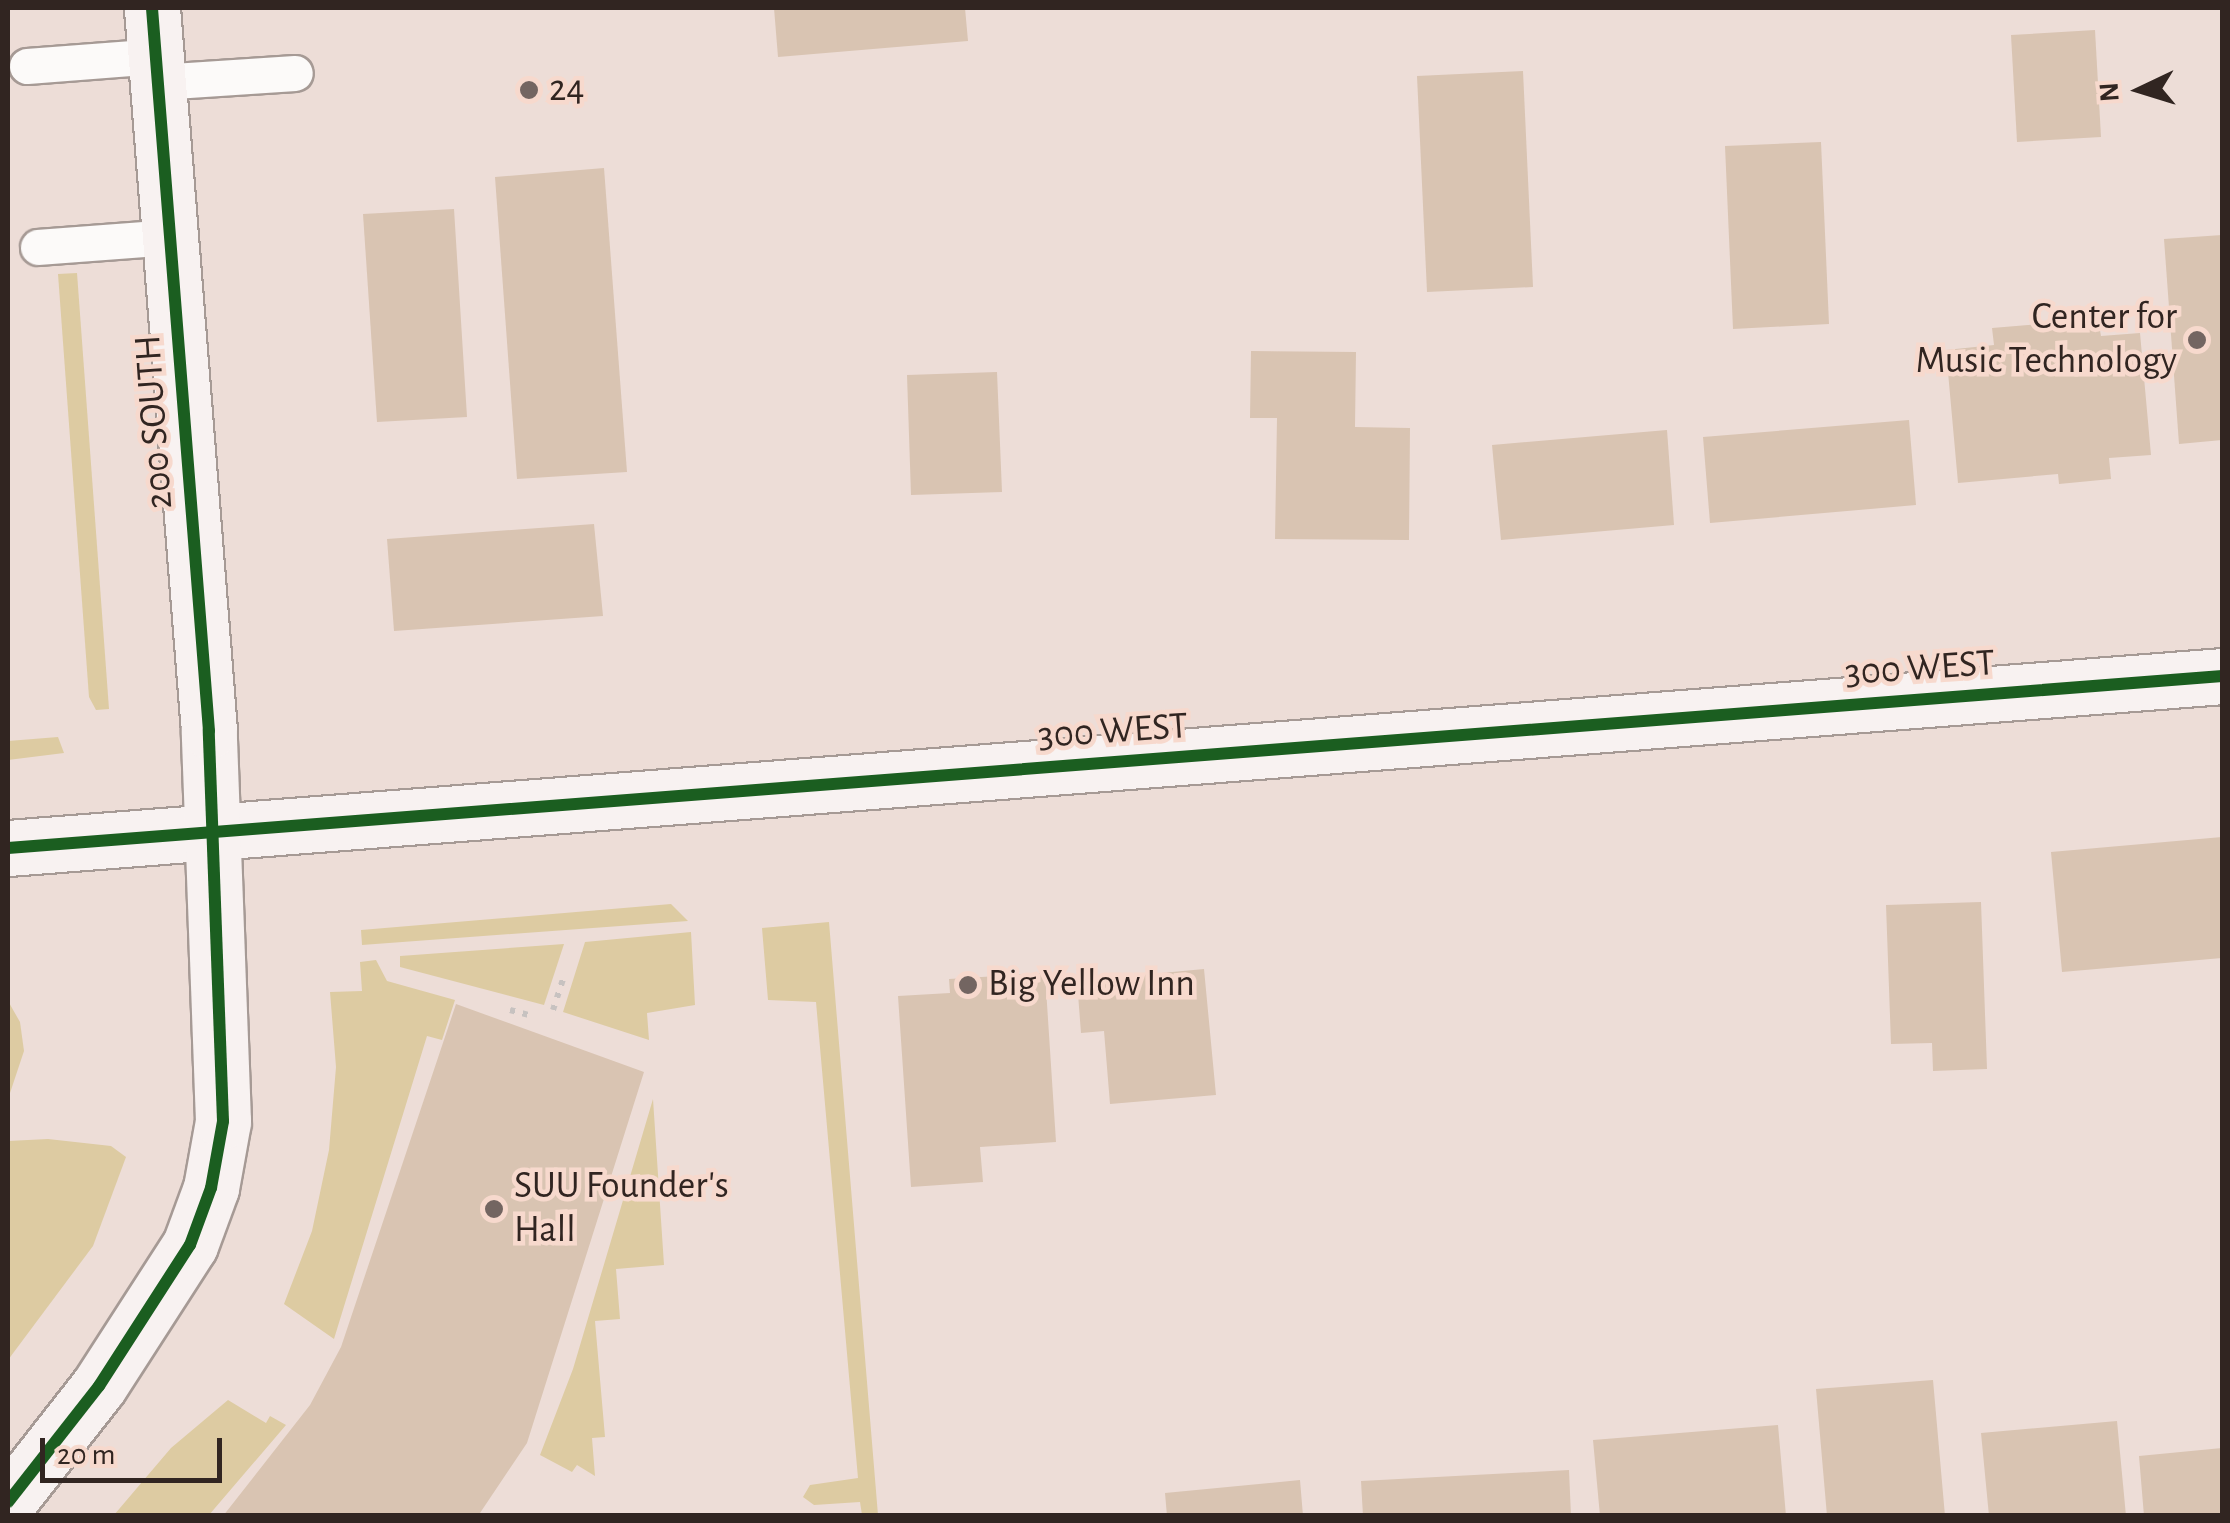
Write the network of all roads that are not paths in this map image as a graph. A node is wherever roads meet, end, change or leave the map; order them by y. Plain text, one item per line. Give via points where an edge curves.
1 (155, 48) edge
2 (27, 66) dead end
3 (295, 74) dead end
4 (170, 237) junction
5 (38, 247) dead end
6 (2222, 676) edge
7 (215, 833) junction
8 (8, 848) edge
9 (8, 1502) edge

1 - 2 lane
1 - 3 lane
1 - 4 street, 200 SOUTH
4 - 5 lane
4 - 7 street, 200 SOUTH
6 - 7 street, 300 WEST
7 - 8 street, 300 WEST
7 - 9 street, 200 SOUTH via 223,1122 212,1188 158,1301

